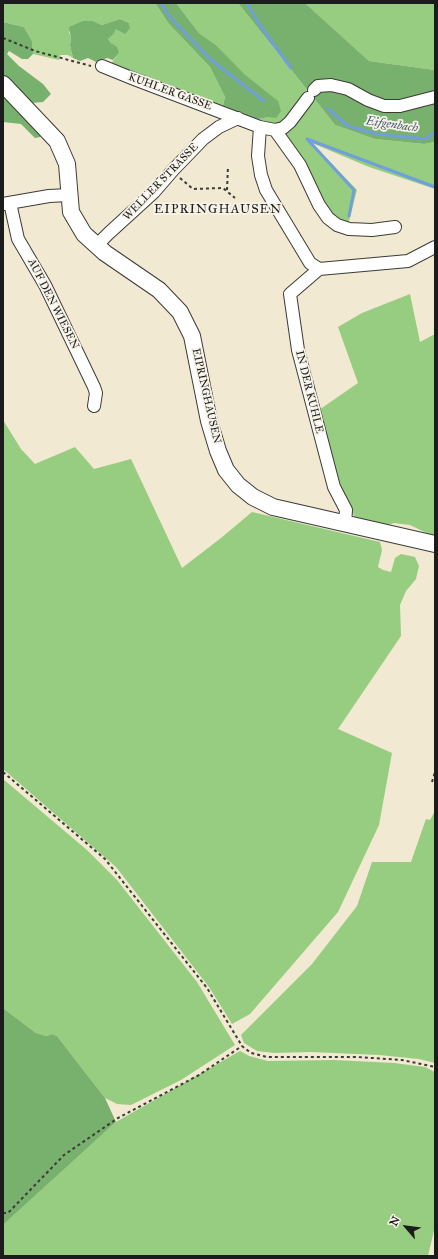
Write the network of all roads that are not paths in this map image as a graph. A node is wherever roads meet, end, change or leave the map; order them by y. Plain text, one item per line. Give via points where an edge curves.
1 (102, 66) road end
2 (4, 86) edge
3 (435, 90) edge
4 (435, 97) edge
5 (414, 103) junction
6 (238, 118) junction
7 (260, 127) junction
8 (275, 130) junction
9 (69, 195) junction
10 (7, 204) edge
11 (395, 227) dead end
12 (96, 246) junction
13 (435, 248) edge
14 (319, 269) junction
15 (94, 406) dead end
16 (345, 524) junction
17 (435, 544) edge

1 - 6 street, KUHLER GASSE
2 - 9 main road, EIPRINGHAUSEN via 57,141 67,164
3 - 5 street via 419,97
4 - 5 street
5 - 8 street via 384,106 348,89 331,85 318,86 290,122
6 - 7 street
6 - 12 street, WELLER STRASSE via 219,127 203,139 154,192
7 - 8 street
7 - 14 street via 258,156 266,190 310,263
8 - 11 street via 300,165 328,218 337,225 349,228 372,230
9 - 10 street
9 - 12 main road, EIPRINGHAUSEN via 75,223
10 - 15 street, AUF DEN WIESEN via 18,239 45,285 94,387
12 - 16 main road, EIPRINGHAUSEN via 159,290 180,312 192,336 218,451 226,470 238,485 253,497 273,507
13 - 14 street via 408,261
14 - 16 street, IN DER KUHLE via 290,294 298,350 334,487 346,510
16 - 17 main road, EIPRINGHAUSEN

